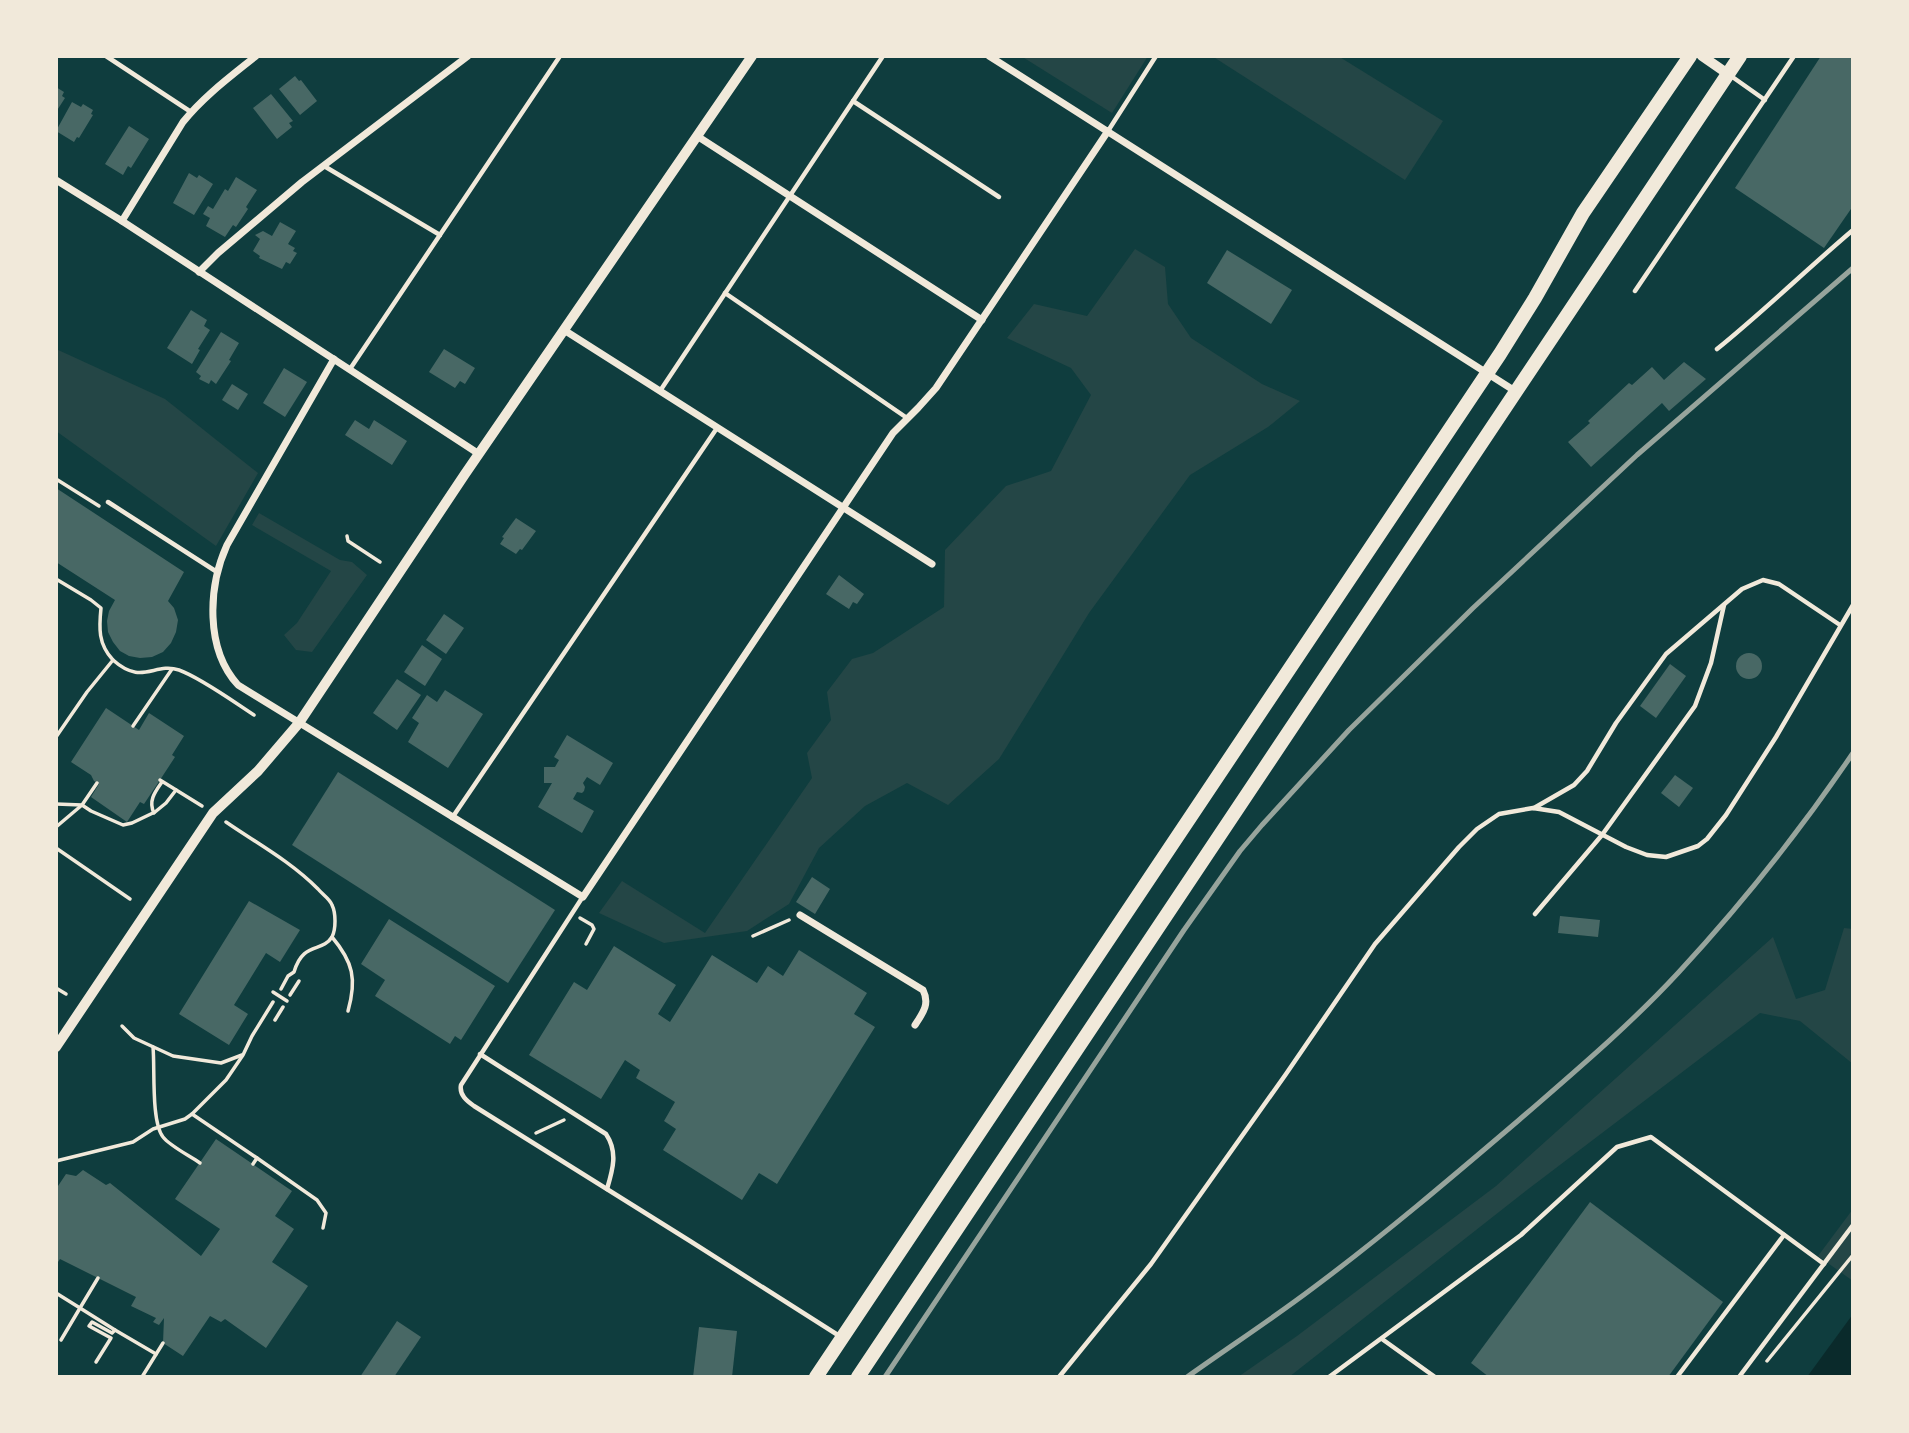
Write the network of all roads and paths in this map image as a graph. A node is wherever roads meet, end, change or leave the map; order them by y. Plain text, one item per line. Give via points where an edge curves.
1 (106, 56) edge
2 (256, 56) edge
3 (468, 56) edge
4 (560, 56) edge
5 (752, 56) edge
6 (883, 56) edge
7 (989, 56) edge
8 (1156, 56) edge
9 (1690, 56) edge
10 (1702, 56) edge
11 (1740, 56) edge
12 (1794, 56) edge
13 (1728, 74) junction
14 (1765, 100) junction
15 (853, 101) junction
16 (191, 112) junction
17 (1108, 131) junction
18 (697, 136) junction
19 (323, 166) junction
20 (56, 180) edge
21 (790, 196) junction
22 (999, 197) dead end
23 (122, 221) junction
24 (1853, 230) edge
25 (440, 235) junction
26 (199, 272) junction
27 (1635, 291) dead end
28 (725, 293) junction
29 (982, 320) junction
30 (564, 330) junction
31 (1717, 349) dead end
32 (334, 359) junction
33 (349, 370) junction
34 (1488, 372) junction
35 (660, 391) junction
36 (1516, 391) junction
37 (907, 418) junction
38 (716, 428) junction
39 (479, 454) junction
40 (56, 479) edge
41 (108, 502) joint
42 (842, 508) junction
43 (347, 536) dead end
44 (380, 562) dead end
45 (932, 564) dead end
46 (217, 572) junction
47 (56, 579) edge
48 (1724, 604) junction
49 (1853, 605) edge
50 (1840, 625) junction
51 (113, 660) junction
52 (172, 669) junction
53 (254, 715) dead end
54 (299, 723) junction
55 (133, 726) dead end
56 (56, 737) edge
57 (97, 783) dead end
58 (176, 790) junction
59 (195, 803) dead end
60 (56, 804) edge
61 (82, 805) junction
62 (1533, 808) junction
63 (154, 813) junction
64 (452, 818) junction
65 (226, 822) dead end
66 (56, 827) edge
67 (1602, 835) junction
68 (56, 848) edge
69 (583, 897) junction
70 (130, 899) dead end
71 (572, 913) junction
72 (1535, 914) dead end
73 (800, 915) joint
74 (753, 936) dead end
75 (332, 937) junction
76 (586, 944) dead end
77 (299, 981) dead end
78 (56, 988) edge
79 (281, 989) dead end
80 (273, 992) dead end
81 (66, 994) dead end
82 (290, 995) dead end
83 (287, 1001) dead end
84 (273, 1002) dead end
85 (283, 1007) dead end
86 (348, 1011) dead end
87 (275, 1020) dead end
88 (915, 1025) dead end
89 (122, 1026) dead end
90 (56, 1047) edge
91 (153, 1047) junction
92 (243, 1055) junction
93 (480, 1055) junction
94 (192, 1114) junction
95 (576, 1115) junction
96 (158, 1127) junction
97 (525, 1138) junction
98 (257, 1158) junction
99 (56, 1161) edge
100 (200, 1163) dead end
101 (253, 1164) dead end
102 (607, 1189) junction
103 (1853, 1225) edge
104 (323, 1228) dead end
105 (1784, 1235) junction
106 (1853, 1255) edge
107 (1824, 1264) junction
108 (98, 1278) dead end
109 (56, 1293) edge
110 (80, 1308) junction
111 (115, 1330) junction
112 (842, 1338) junction
113 (1381, 1338) junction
114 (61, 1340) dead end
115 (163, 1343) dead end
116 (156, 1354) junction
117 (96, 1363) dead end
118 (1761, 1369) dead end
119 (142, 1377) edge
120 (816, 1377) edge
121 (858, 1377) edge
122 (1059, 1377) edge
123 (1329, 1377) edge
124 (1435, 1377) edge
125 (1677, 1377) edge
126 (1739, 1377) edge

1 - 16 lane
2 - 16 street
3 - 19 street
4 - 25 lane
5 - 18 street
6 - 15 lane
7 - 17 street
8 - 17 lane
9 - 34 main road via 1588,204
10 - 13 street
11 - 13 main road
12 - 14 lane
13 - 14 lane
13 - 36 main road
14 - 27 lane
15 - 21 lane
15 - 22 lane
16 - 23 street
17 - 29 street
17 - 34 street
18 - 21 street
18 - 30 street
19 - 25 lane
19 - 26 street
20 - 23 street
21 - 28 lane
21 - 29 street
23 - 26 street
24 - 31 lane
25 - 33 lane
26 - 32 street
28 - 35 lane
28 - 37 lane
29 - 37 street via 936,388
30 - 35 street
30 - 39 street
32 - 33 street
32 - 46 street via 227,545
33 - 39 street
34 - 36 street
34 - 112 main road
35 - 38 street
36 - 121 main road
37 - 42 street
38 - 42 street
38 - 64 lane
39 - 54 street
40 - 41 path via 103,508
41 - 46 lane
42 - 45 street
42 - 69 street
43 - 44 path
46 - 54 street via 212,613 230,676
47 - 51 path via 101,608 102,643
48 - 50 lane via 1763,580 1779,584
48 - 62 lane via 1666,654 1574,785
48 - 67 lane via 1712,663 1695,706
49 - 50 lane
50 - 67 lane via 1776,737 1707,839 1666,858 1647,855
51 - 52 path via 135,672
51 - 56 path
52 - 53 path via 197,679
52 - 55 path
54 - 64 street
54 - 90 street via 258,771 213,813
57 - 61 path
58 - 59 path
58 - 63 path
58 - 63 path via 161,781 152,798
60 - 61 path
61 - 63 path via 123,825
61 - 66 path
62 - 67 lane via 1559,812
62 - 122 lane via 1499,814 1478,829 1375,944 1152,1264
64 - 69 street
65 - 75 path via 275,853 332,903
67 - 72 lane
68 - 70 path
69 - 71 lane
71 - 76 path via 594,927
71 - 93 lane
73 - 74 path
73 - 88 street via 923,990 926,1007
75 - 79 path via 305,952
75 - 86 path via 350,963 353,979
77 - 82 path
78 - 81 path
80 - 83 path
84 - 92 path
85 - 87 path
89 - 91 path
91 - 92 path via 173,1056 221,1063
91 - 96 path
92 - 94 path
93 - 95 lane
93 - 97 lane via 460,1085 463,1097
94 - 96 path
94 - 98 path
95 - 97 path
95 - 102 lane via 606,1134 611,1143 614,1165
96 - 99 path via 132,1142
96 - 100 path via 163,1137
97 - 102 lane
98 - 101 path
98 - 104 path via 317,1200 326,1213
102 - 112 lane
103 - 107 lane
105 - 107 lane
105 - 113 lane via 1651,1136 1617,1147 1521,1235
105 - 125 lane
106 - 118 path
107 - 126 lane
108 - 110 path
109 - 110 path
110 - 111 path
110 - 114 path
111 - 116 path
111 - 117 path via 112,1333 92,1321 89,1325 111,1338
112 - 120 main road
113 - 123 lane
113 - 124 lane
115 - 116 path
116 - 119 path

